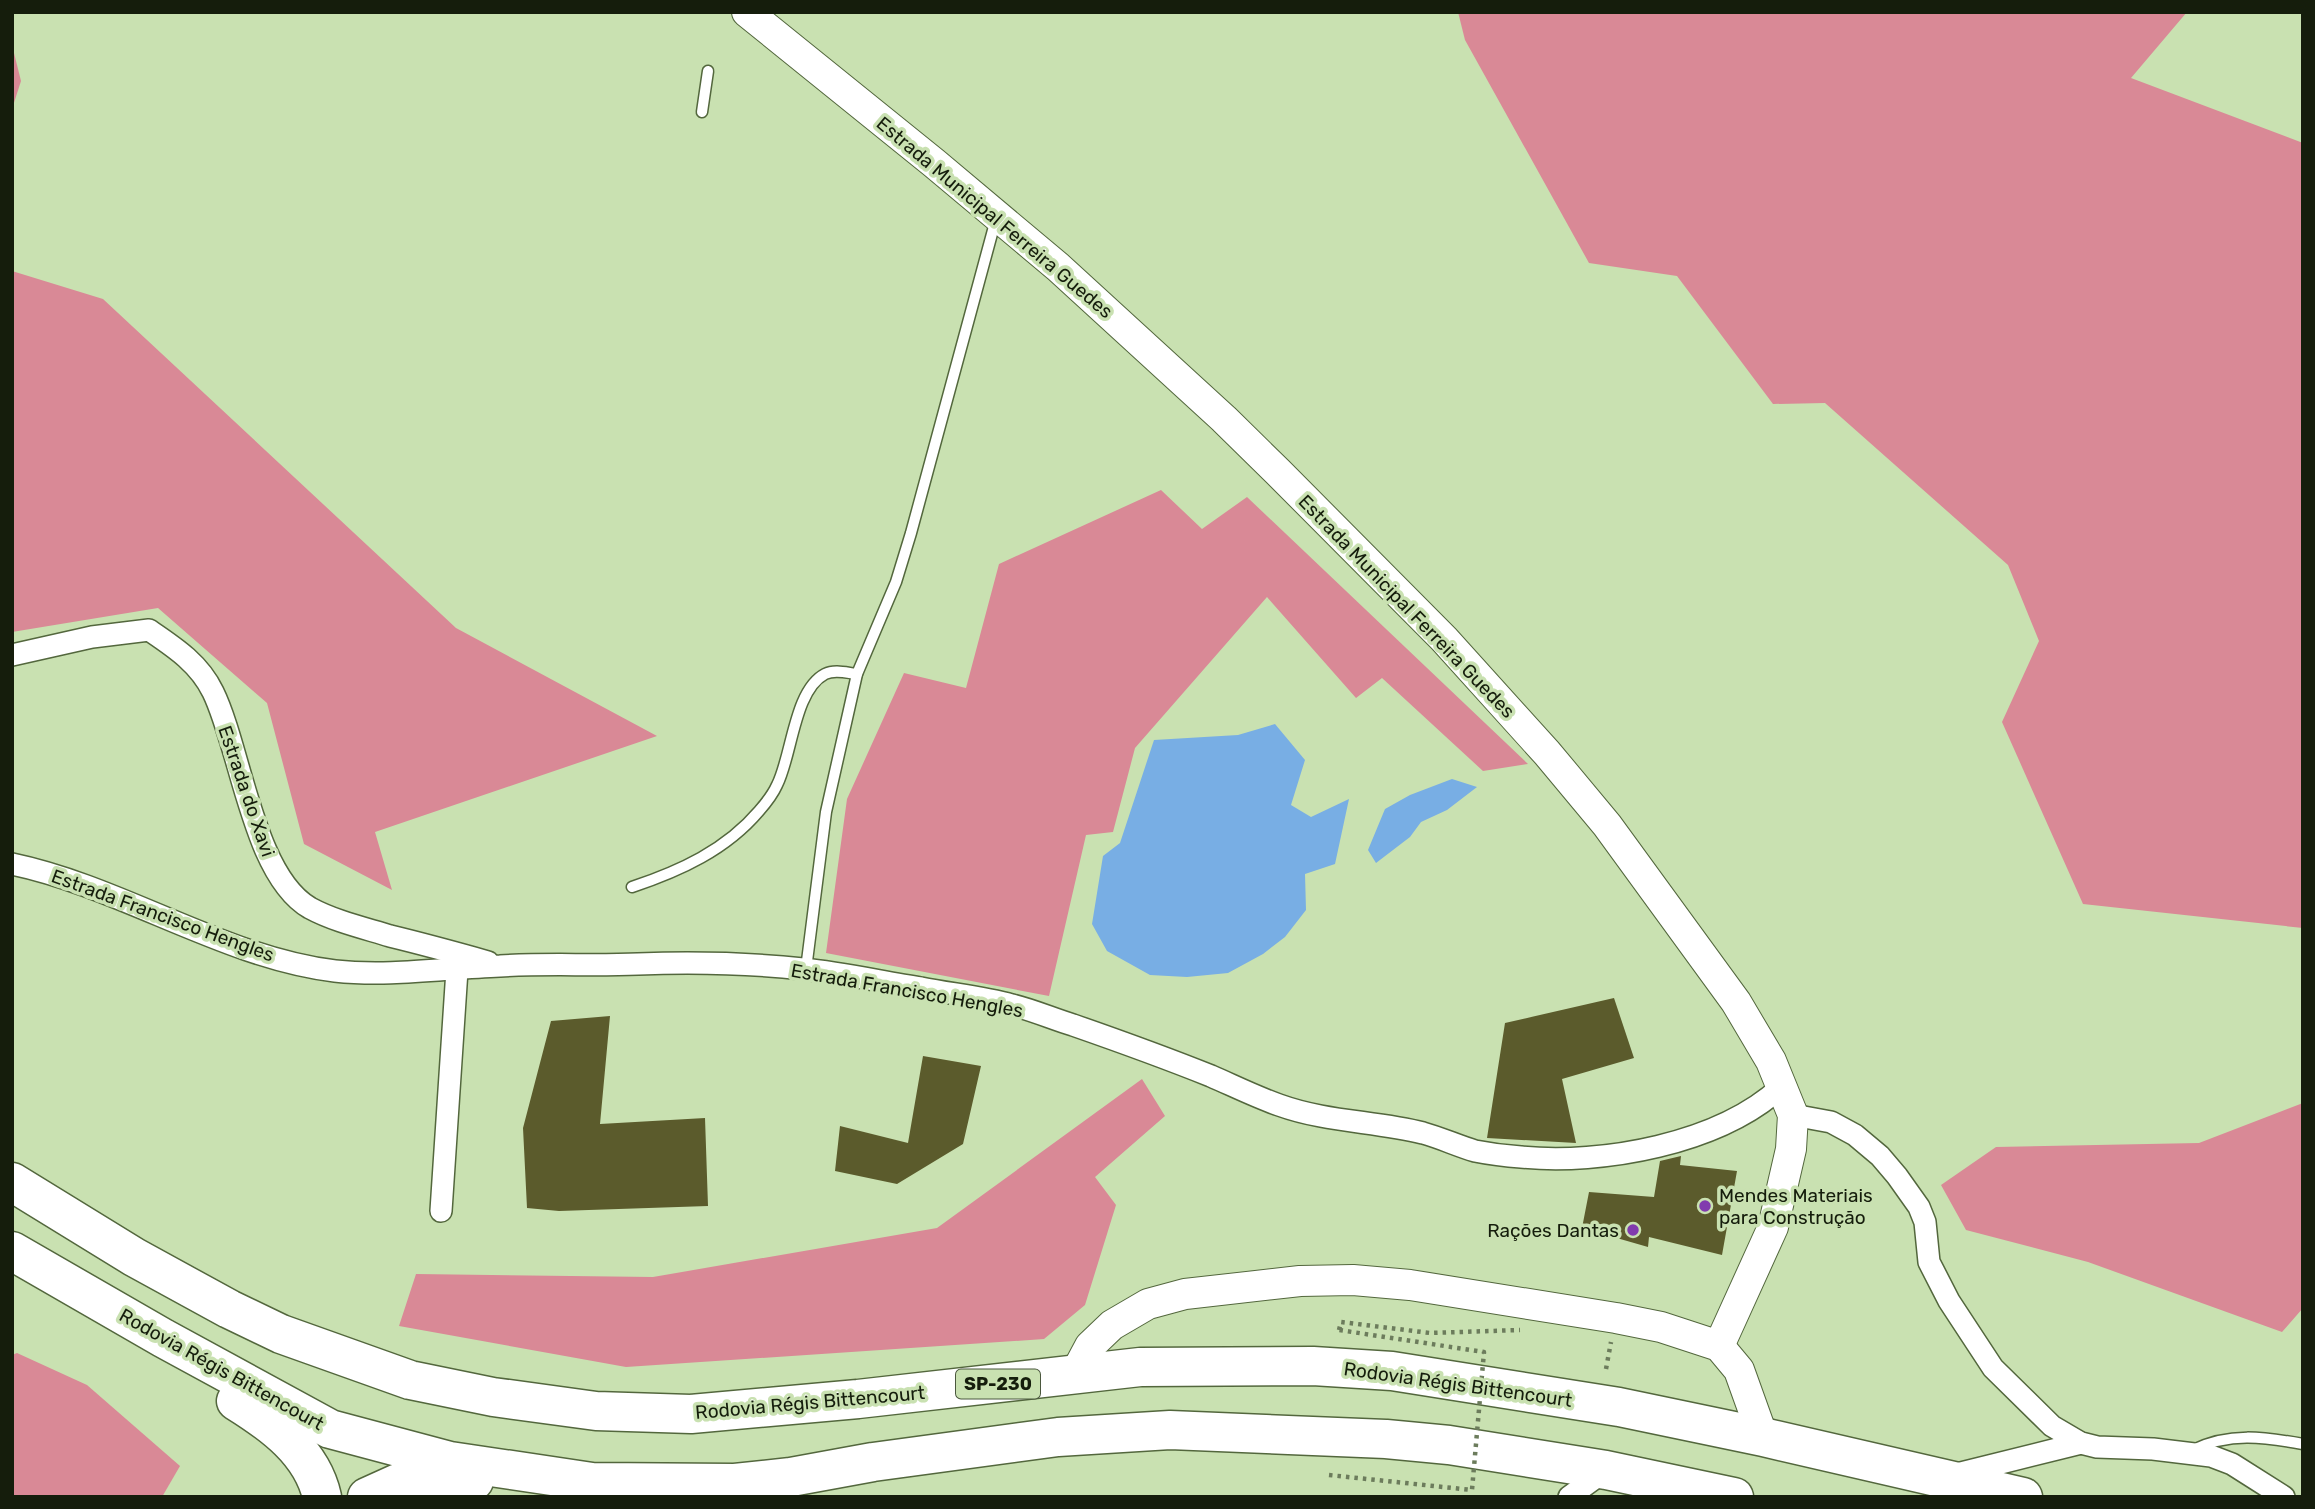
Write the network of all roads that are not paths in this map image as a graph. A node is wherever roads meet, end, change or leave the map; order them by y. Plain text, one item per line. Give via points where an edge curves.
1 (747, 12) edge
2 (708, 71) dead end
3 (702, 113) dead end
4 (997, 216) junction
5 (12, 655) edge
6 (857, 674) junction
7 (12, 864) edge
8 (632, 887) dead end
9 (500, 965) junction
10 (806, 969) junction
11 (457, 970) junction
12 (1781, 1087) junction
13 (1793, 1115) junction
14 (12, 1182) edge
15 (441, 1211) dead end
16 (12, 1254) edge
17 (1719, 1346) junction
18 (1074, 1376) junction
19 (1763, 1437) junction
20 (2081, 1443) junction
21 (2303, 1444) edge
22 (2189, 1452) junction
23 (1606, 1470) junction
24 (1942, 1478) junction
25 (592, 1482) junction
26 (322, 1497) edge
27 (367, 1497) edge
28 (1569, 1497) edge
29 (1734, 1497) edge
30 (2023, 1497) edge
31 (2284, 1497) edge

1 - 4 street, Estrada Municipal Ferreira Guedes
2 - 3 lane
4 - 6 lane via 911,533 896,582
4 - 12 street, Estrada Municipal Ferreira Guedes via 1224,419 1444,639 1547,752 1607,825 1736,1002
5 - 9 street, Estrada do Xavi via 149,630 197,667 213,692 261,834 289,891 309,907 352,925
6 - 8 lane via 831,672 818,679 792,730 777,784 740,832 684,867
6 - 10 lane via 826,812
7 - 11 street, Estrada Francisco Hengles via 113,895 262,954 334,971
9 - 10 street, Estrada Francisco Hengles via 666,962
9 - 11 street, Estrada Francisco Hengles
10 - 12 street, Estrada Francisco Hengles via 1012,1005 1182,1064 1280,1106 1333,1120 1382,1124 1477,1151 1521,1157 1605,1157 1666,1145 1744,1112
11 - 15 street
12 - 13 street, Estrada Municipal Ferreira Guedes
13 - 17 street, Estrada Municipal Ferreira Guedes via 1791,1149 1773,1227
13 - 20 street via 1831,1122 1880,1156 1919,1207 1935,1278 1993,1368 2052,1426
14 - 18 highway, Rodovia Régis Bittencourt / SP-230 via 134,1257 270,1329 368,1367 454,1391 596,1411 691,1414
16 - 25 highway, Rodovia Régis Bittencourt via 330,1429 450,1461
16 - 26 highway via 76,1310 149,1356 266,1419 300,1450
17 - 18 street via 1661,1327 1528,1302 1388,1283 1300,1281 1185,1294 1148,1304 1112,1325 1090,1346
17 - 19 street via 1739,1370
18 - 19 highway, Rodovia Régis Bittencourt / SP-230 via 1140,1367 1313,1366 1392,1371 1619,1407
19 - 24 highway, Rodovia Régis Bittencourt / SP-230
20 - 22 street
20 - 24 street
21 - 22 lane via 2228,1437
22 - 31 street via 2232,1464
23 - 25 highway, Rodovia Régis Bittencourt via 1386,1439 1170,1430 1058,1437 735,1483
23 - 28 street
23 - 29 highway, Rodovia Régis Bittencourt
24 - 30 highway, Rodovia Régis Bittencourt / SP-230
25 - 27 highway via 398,1483

